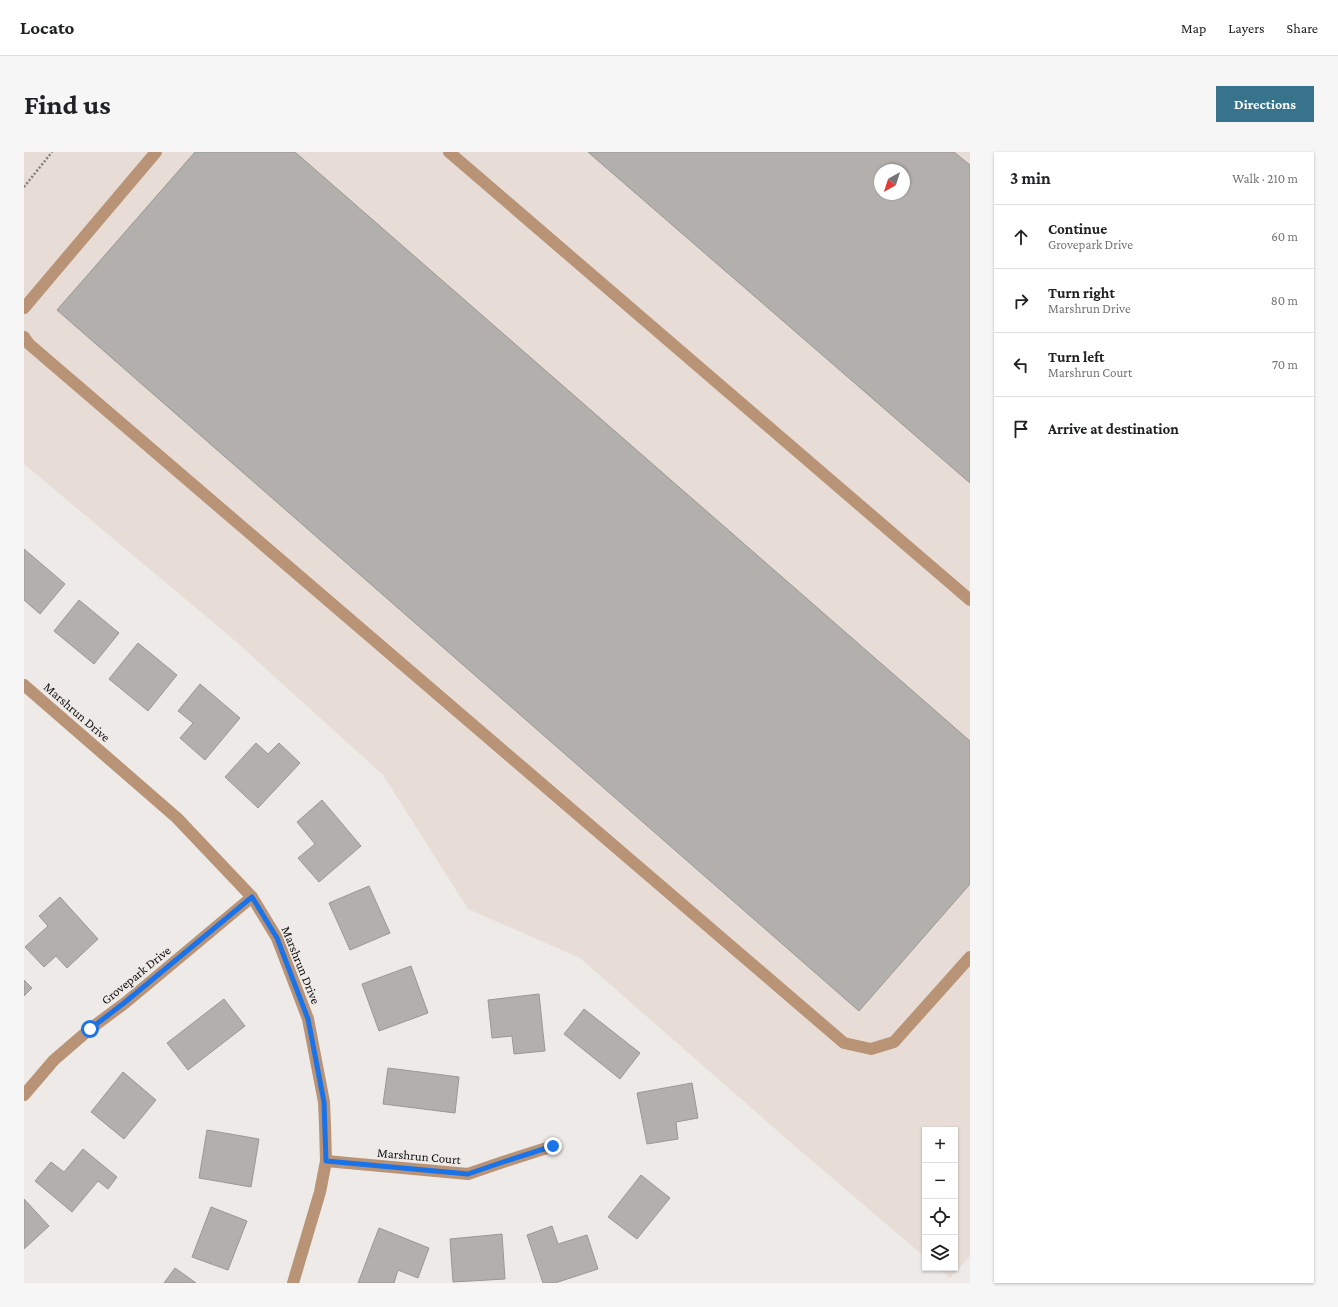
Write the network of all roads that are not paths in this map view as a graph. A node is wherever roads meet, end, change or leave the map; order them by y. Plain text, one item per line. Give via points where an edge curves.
1 (156, 152) edge
2 (449, 152) edge
3 (24, 308) edge
4 (24, 337) edge
5 (970, 600) edge
6 (24, 684) edge
7 (252, 897) junction
8 (970, 957) edge
9 (24, 1095) edge
10 (553, 1146) dead end
11 (326, 1161) junction
12 (293, 1283) edge

1 - 3 street
2 - 5 street
4 - 8 street via 35,350 844,1043 871,1049 894,1042
6 - 7 street, Marshrun Drive via 177,818
7 - 9 street, Grovepark Drive via 54,1060
7 - 11 street, Marshrun Drive via 277,938 308,1019 324,1102
10 - 11 street, Marshrun Court via 468,1174
11 - 12 street, Marshrun Drive via 320,1192

